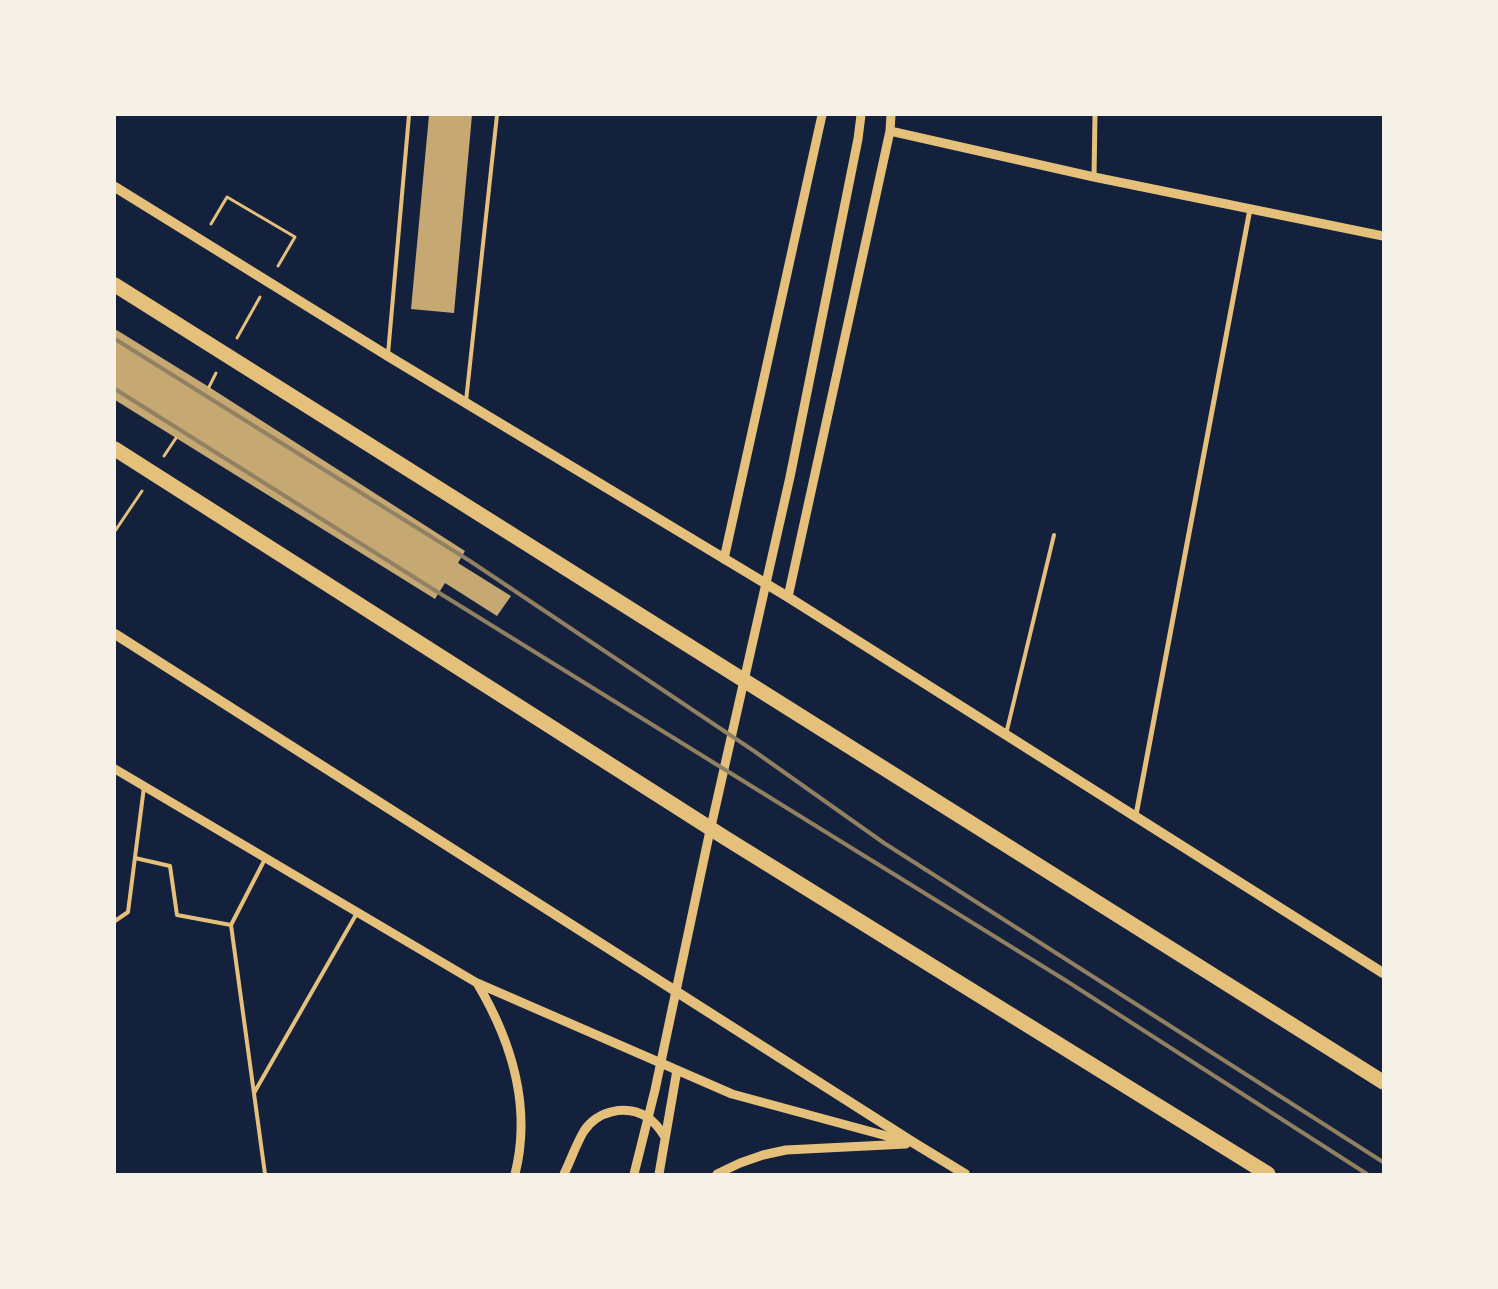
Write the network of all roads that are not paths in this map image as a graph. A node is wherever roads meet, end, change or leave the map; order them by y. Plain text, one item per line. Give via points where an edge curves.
1 (409, 115) edge
2 (497, 115) edge
3 (861, 115) edge
4 (891, 115) edge
5 (1096, 115) edge
6 (819, 116) edge
7 (890, 131) junction
8 (1094, 177) junction
9 (115, 187) edge
10 (1250, 209) junction
11 (1383, 236) edge
12 (115, 274) edge
13 (115, 286) edge
14 (178, 325) junction
15 (388, 356) junction
16 (465, 403) junction
17 (115, 449) edge
18 (1054, 535) dead end
19 (724, 559) junction
20 (788, 597) junction
21 (115, 634) edge
22 (1006, 734) junction
23 (115, 769) edge
24 (144, 787) junction
25 (1136, 816) junction
26 (135, 858) junction
27 (265, 858) junction
28 (358, 913) junction
29 (115, 921) edge
30 (231, 925) junction
31 (1383, 973) edge
32 (477, 983) junction
33 (677, 1070) junction
34 (1383, 1082) edge
35 (254, 1093) junction
36 (665, 1137) junction
37 (914, 1143) junction
38 (958, 1172) edge
39 (265, 1174) edge
40 (515, 1174) edge
41 (564, 1174) edge
42 (634, 1174) edge
43 (659, 1174) edge
44 (717, 1174) edge
45 (1268, 1174) edge

1 - 15 lane
2 - 16 lane
3 - 42 street via 790,477
4 - 7 street
5 - 8 street
6 - 19 street
7 - 8 street
7 - 20 street
8 - 10 street
9 - 15 main road
10 - 11 street
10 - 25 street
12 - 14 highway
13 - 14 highway
14 - 34 highway
15 - 16 main road
16 - 19 main road
17 - 45 highway via 726,839
18 - 22 lane
19 - 20 main road
20 - 22 main road
21 - 37 main road
22 - 25 main road
23 - 24 street
24 - 26 lane
24 - 27 street
25 - 31 main road
26 - 29 lane via 128,912
26 - 30 lane via 170,866 176,915
27 - 28 street
27 - 30 lane
28 - 32 street
28 - 35 lane
30 - 35 lane
32 - 33 street
32 - 40 street via 504,1034 516,1081 520,1117
33 - 36 street
33 - 37 street via 732,1094
35 - 39 lane
36 - 41 street via 646,1116 633,1111 606,1113 584,1131
36 - 43 street
37 - 38 main road
37 - 44 street via 786,1150 740,1163

